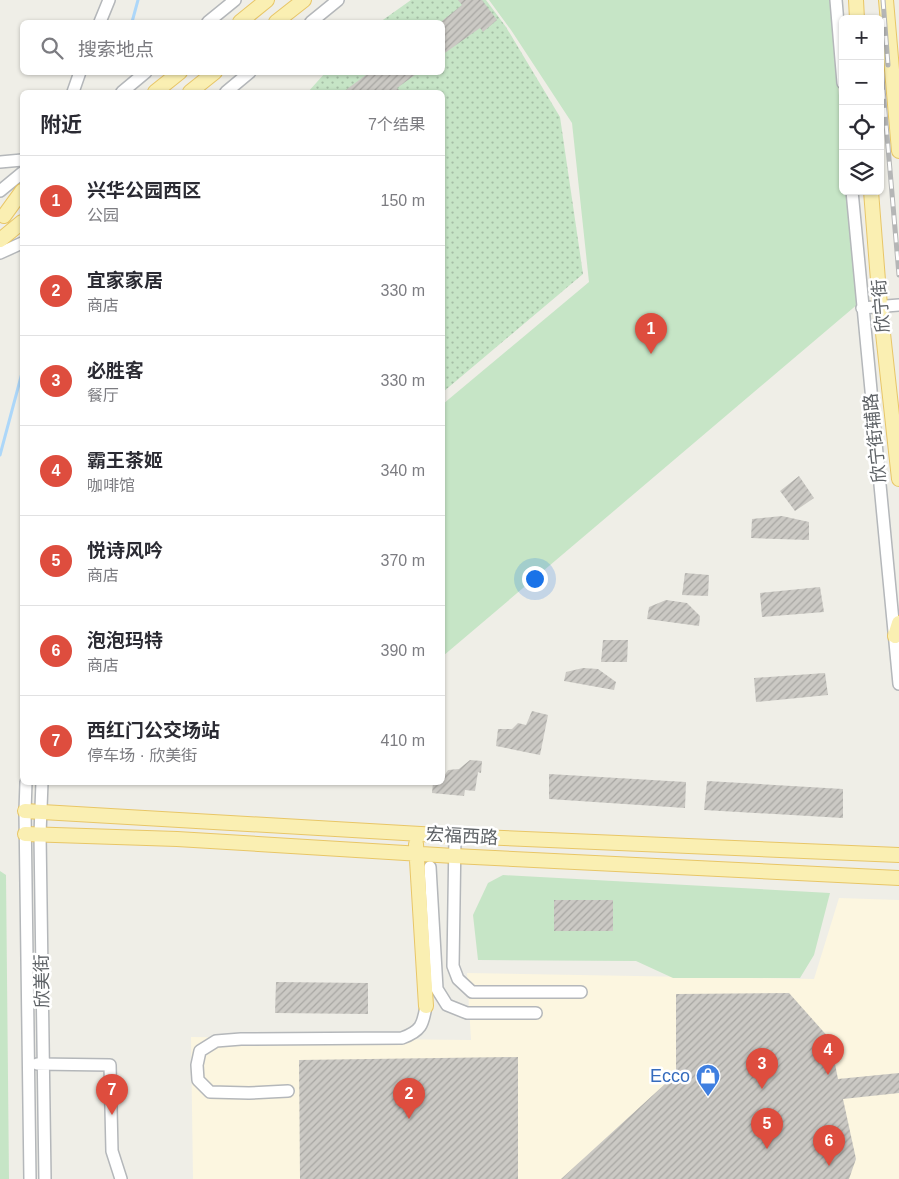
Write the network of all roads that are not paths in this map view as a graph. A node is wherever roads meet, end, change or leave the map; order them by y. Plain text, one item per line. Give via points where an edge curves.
1 (110, 0) edge
2 (235, 0) edge
3 (268, 0) edge
4 (304, 0) edge
5 (338, 0) edge
6 (836, 0) edge
7 (856, 0) edge
8 (887, 3) edge
9 (857, 15) edge
10 (101, 20) edge
11 (210, 20) edge
12 (243, 20) edge
13 (279, 20) edge
14 (313, 20) edge
15 (841, 60) edge
16 (79, 75) edge
17 (142, 75) edge
18 (176, 75) edge
19 (211, 75) edge
20 (246, 75) edge
21 (74, 90) edge
22 (124, 90) edge
23 (158, 90) edge
24 (197, 90) edge
25 (228, 90) edge
26 (899, 150) edge
27 (20, 160) edge
28 (0, 162) edge
29 (20, 175) edge
30 (0, 191) edge
31 (20, 194) edge
32 (852, 195) edge
33 (871, 195) edge
34 (20, 203) edge
35 (2, 218) edge
36 (20, 224) edge
37 (0, 240) edge
38 (20, 244) edge
39 (0, 253) edge
40 (899, 305) edge
41 (880, 306) junction
42 (862, 308) junction
43 (899, 480) edge
44 (897, 629) edge
45 (899, 684) edge
46 (26, 785) edge
47 (42, 785) edge
48 (25, 811) junction
49 (40, 813) junction
50 (26, 834) junction
51 (40, 834) junction
52 (415, 834) junction
53 (455, 836) junction
54 (416, 853) junction
55 (899, 855) edge
56 (454, 856) junction
57 (430, 867) dead end
58 (899, 878) edge
59 (581, 992) dead end
60 (426, 1006) joint
61 (536, 1013) dead end
62 (28, 1064) junction
63 (44, 1064) junction
64 (288, 1091) dead end
65 (30, 1179) edge
66 (45, 1179) edge
67 (121, 1179) edge

1 - 10 street
2 - 11 street
3 - 12 main road
4 - 13 main road
5 - 14 street
6 - 15 street
7 - 9 main road
8 - 26 main road
16 - 21 street
17 - 22 street
18 - 23 main road
19 - 24 main road
20 - 25 street
27 - 28 street
29 - 30 street
31 - 35 main road
32 - 42 street, 欣宁街辅路
33 - 41 main road, 欣宁街
34 - 35 main road
36 - 37 main road
38 - 39 street
40 - 41 street
41 - 42 street
41 - 43 main road, 欣宁街
42 - 44 street, 欣宁街辅路
44 - 45 street, 欣宁街辅路
46 - 48 street, 欣美街
47 - 49 street, 欣美街
48 - 49 main road, 宏福西路
48 - 50 street, 欣美街
49 - 51 street, 欣美街
49 - 52 main road, 宏福西路
50 - 51 main road, 宏福西路
50 - 62 street, 欣美街
51 - 54 main road, 宏福西路
51 - 63 street, 欣美街
52 - 53 main road, 宏福西路
52 - 54 main road
53 - 55 main road, 宏福西路
53 - 56 street
54 - 56 main road, 宏福西路
54 - 60 main road
56 - 58 main road, 宏福西路
56 - 59 street via 453,966 458,979 472,992
57 - 61 street via 437,989 447,1005 467,1013
60 - 64 street via 424,1021 415,1033 402,1038 241,1039 216,1041 200,1051 198,1080 210,1092
62 - 63 street
62 - 65 street, 欣美街
63 - 66 street, 欣美街
63 - 67 street via 110,1065 112,1151

